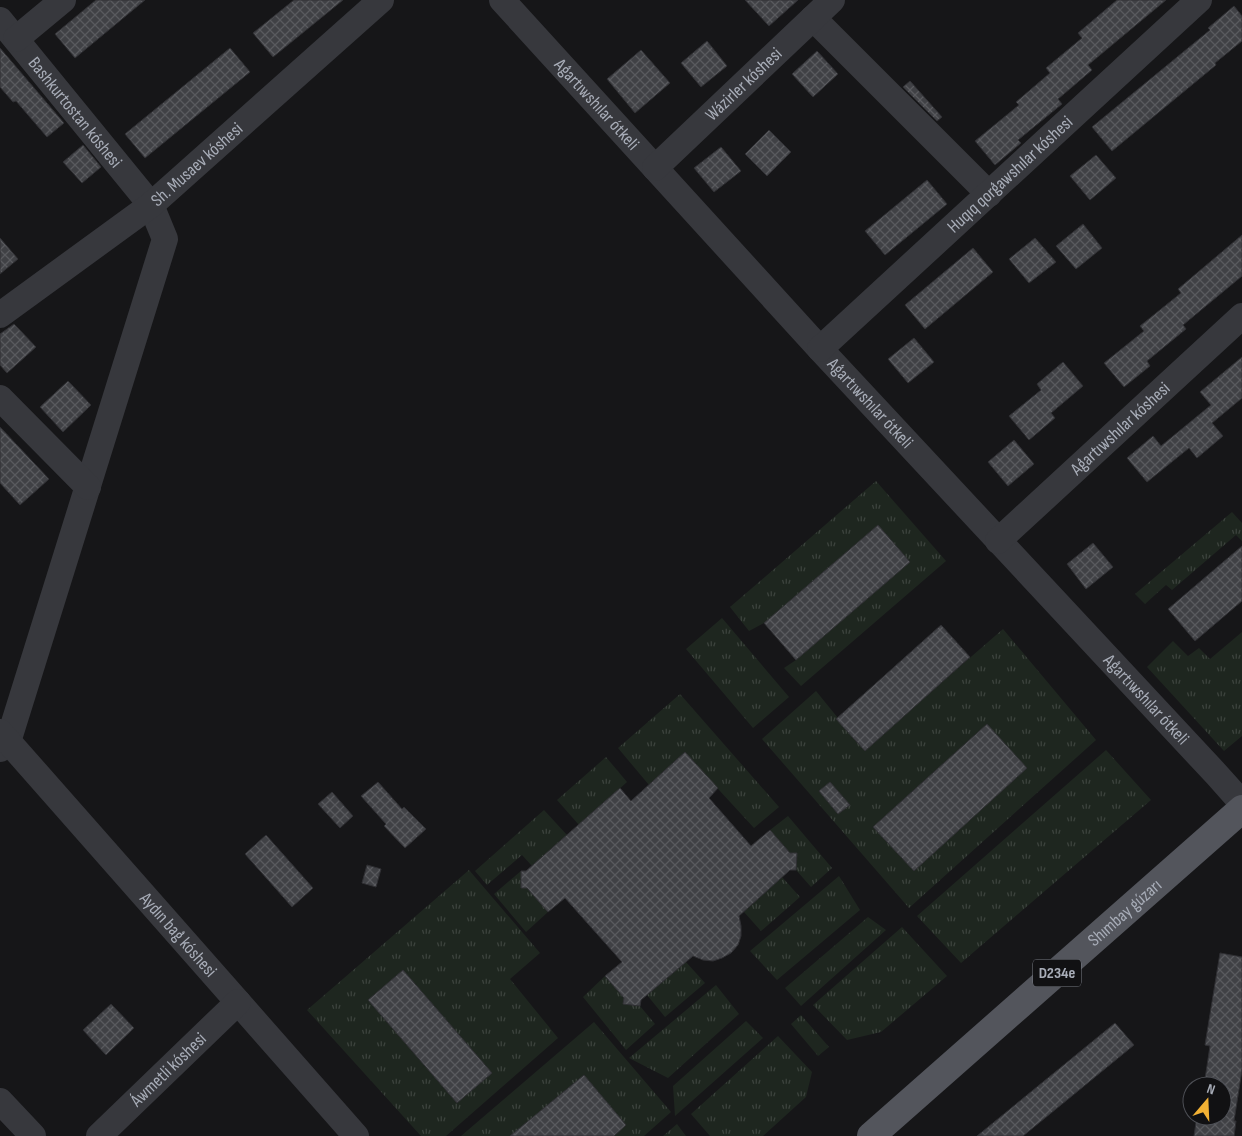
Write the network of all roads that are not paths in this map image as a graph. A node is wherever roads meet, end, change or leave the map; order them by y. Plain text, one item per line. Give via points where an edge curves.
1 (63, 0) edge
2 (381, 0) edge
3 (502, 0) edge
4 (832, 0) edge
5 (1199, 0) edge
6 (813, 18) junction
7 (8, 29) edge
8 (655, 168) junction
9 (989, 194) junction
10 (152, 204) junction
11 (4, 304) edge
12 (1242, 316) edge
13 (820, 349) junction
14 (0, 398) edge
15 (88, 487) junction
16 (998, 541) junction
17 (3, 741) edge
18 (1242, 803) edge
19 (1242, 809) edge
20 (238, 1002) junction
21 (0, 1101) edge
22 (33, 1136) edge
23 (99, 1136) edge
24 (356, 1136) edge
25 (872, 1136) edge

1 - 7 street
2 - 10 street, Sh. Musaev kóshesi
3 - 8 street, Aǵartıwshılar ótkeli
4 - 6 street, Wázirler kóshesi
5 - 9 street, Huqıq qorǵawshılar kóshesi
6 - 8 street, Wázirler kóshesi
6 - 9 street
7 - 10 street, Bashkurtostan kóshesi
8 - 13 street, Aǵartıwshılar ótkeli
9 - 13 street, Huqıq qorǵawshılar kóshesi
10 - 11 street, Sh. Musaev kóshesi
10 - 15 street, Bashkurtostan kóshesi via 165,239
12 - 16 street, Aǵartıwshılar kóshesi
13 - 16 street, Aǵartıwshılar ótkeli
14 - 15 street
15 - 17 street, Bashkurtostan kóshesi
16 - 18 street, Aǵartıwshılar ótkeli
17 - 20 street, Aydın baǵ kóshesi
19 - 25 main road, Shımbay gúzarı / D234e
20 - 23 street, Áwmetli kóshesi
20 - 24 street, Aydın baǵ kóshesi
21 - 22 street

